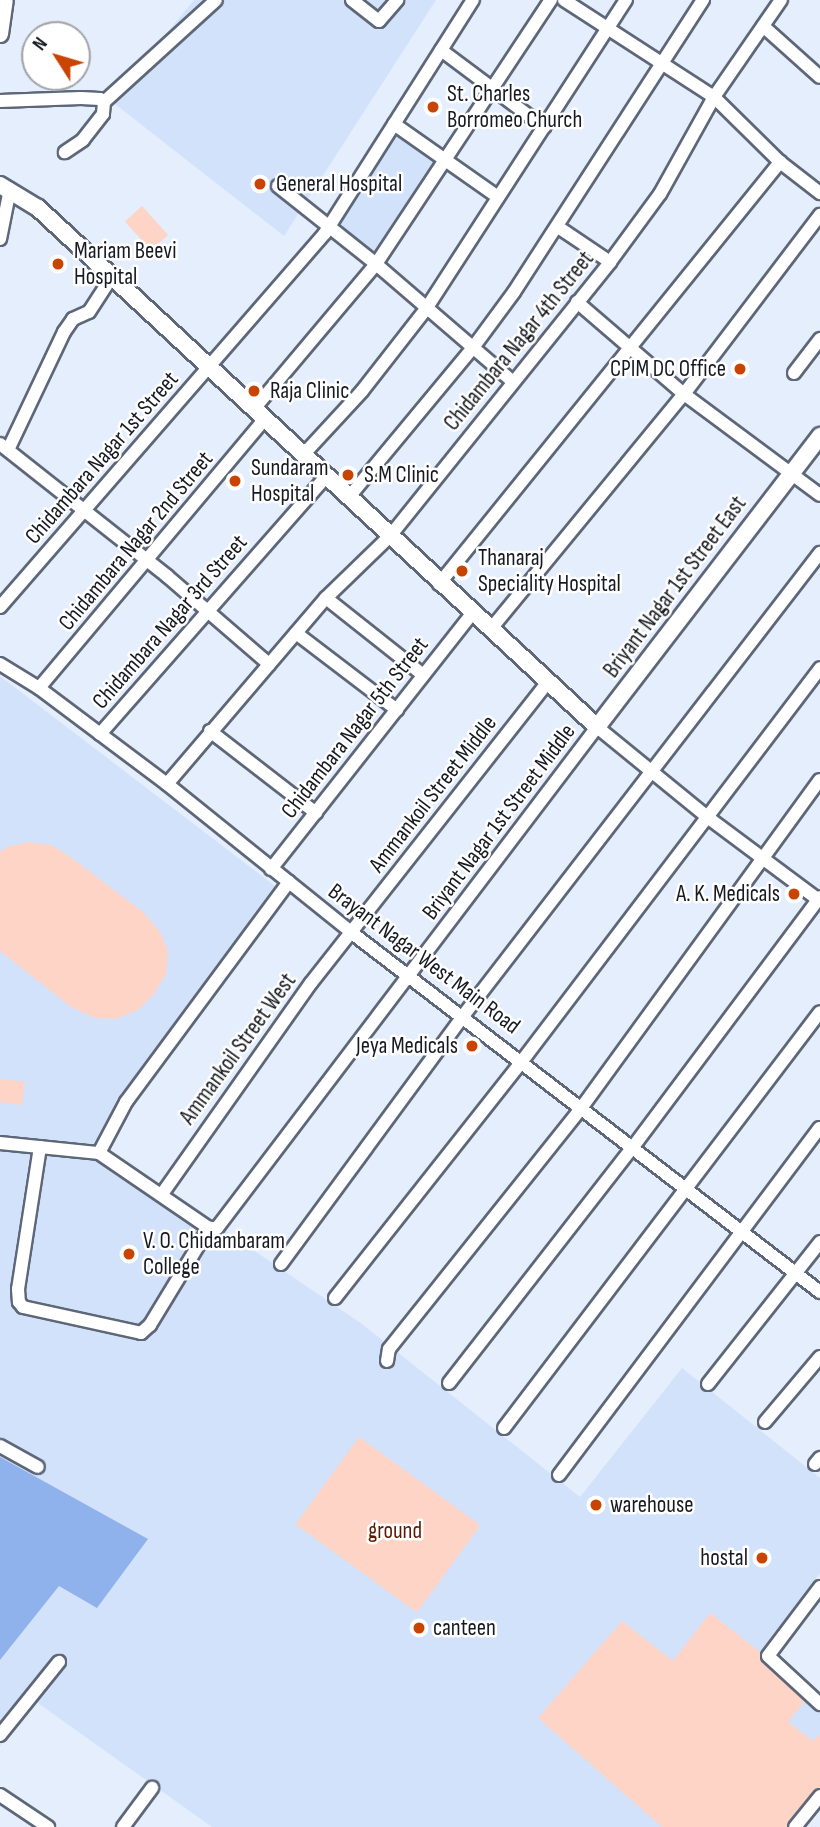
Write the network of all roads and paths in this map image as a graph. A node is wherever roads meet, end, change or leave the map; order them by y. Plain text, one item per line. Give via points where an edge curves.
1 (5, 0) edge
2 (216, 0) edge
3 (352, 0) edge
4 (397, 0) edge
5 (472, 0) edge
6 (551, 0) edge
7 (564, 0) edge
8 (626, 0) edge
9 (703, 0) edge
10 (781, 0) edge
11 (763, 26) junction
12 (607, 28) junction
13 (0, 34) edge
14 (441, 50) junction
15 (659, 64) junction
16 (820, 77) edge
17 (492, 89) junction
18 (714, 97) junction
19 (0, 101) edge
20 (104, 102) junction
21 (394, 124) junction
22 (544, 127) junction
23 (65, 152) dead end
24 (445, 160) junction
25 (780, 162) junction
26 (278, 186) dead end
27 (5, 187) edge
28 (820, 193) edge
29 (498, 197) junction
30 (820, 215) edge
31 (329, 226) junction
32 (558, 227) junction
33 (0, 239) edge
34 (610, 262) junction
35 (376, 264) junction
36 (111, 278) junction
37 (577, 302) junction
38 (426, 309) junction
39 (820, 339) edge
40 (630, 346) junction
41 (472, 349) junction
42 (208, 369) junction
43 (794, 373) dead end
44 (512, 381) junction
45 (684, 394) junction
46 (259, 414) junction
47 (820, 436) edge
48 (4, 447) edge
49 (303, 455) junction
50 (789, 475) junction
51 (327, 476) junction
52 (820, 495) edge
53 (349, 497) junction
54 (83, 509) junction
55 (390, 536) junction
56 (820, 553) edge
57 (147, 561) junction
58 (439, 584) junction
59 (326, 598) junction
60 (0, 607) edge
61 (207, 611) junction
62 (472, 614) junction
63 (490, 630) junction
64 (296, 633) junction
65 (0, 664) edge
66 (269, 664) junction
67 (820, 668) edge
68 (423, 675) junction
69 (548, 682) junction
70 (39, 688) junction
71 (397, 710) junction
72 (597, 727) junction
73 (210, 731) junction
74 (100, 734) junction
75 (652, 772) junction
76 (820, 780) edge
77 (167, 784) junction
78 (316, 813) junction
79 (706, 816) junction
80 (762, 858) junction
81 (271, 869) junction
82 (289, 882) junction
83 (819, 899) edge
84 (352, 933) junction
85 (409, 976) junction
86 (820, 1012) edge
87 (463, 1016) junction
88 (522, 1060) junction
89 (582, 1107) junction
90 (820, 1128) edge
91 (0, 1143) edge
92 (40, 1147) junction
93 (633, 1147) junction
94 (99, 1153) junction
95 (686, 1186) junction
96 (162, 1194) junction
97 (209, 1228) junction
98 (743, 1232) junction
99 (820, 1242) edge
100 (281, 1264) dead end
101 (796, 1273) junction
102 (820, 1292) edge
103 (335, 1298) dead end
104 (388, 1355) dead end
105 (820, 1357) edge
106 (449, 1382) dead end
107 (708, 1384) dead end
108 (765, 1422) dead end
109 (504, 1428) dead end
110 (0, 1446) edge
111 (38, 1467) dead end
112 (559, 1475) dead end
113 (820, 1587) edge
114 (60, 1662) dead end
115 (818, 1698) edge
116 (0, 1735) edge
117 (152, 1788) dead end
118 (0, 1795) edge
119 (820, 1796) edge
120 (48, 1827) edge
121 (123, 1827) edge
122 (795, 1827) edge

1 - 13 main road
2 - 20 street
3 - 4 street via 379,21
5 - 14 street, Chidambara Nagar 1st Street
6 - 17 street, Chidambara Nagar 2nd Street
7 - 12 street
8 - 12 street
9 - 15 street
10 - 11 street, Chidambara Nagar 4th Street
11 - 16 street
11 - 18 street, Chidambara Nagar 4th Street
12 - 15 street
12 - 22 street
14 - 17 street
14 - 21 street, Chidambara Nagar 1st Street
15 - 18 street
15 - 32 street
17 - 22 street
17 - 24 street, Chidambara Nagar 2nd Street
18 - 25 street
18 - 34 street, Chidambara Nagar 4th Street via 660,194
19 - 20 street via 81,98
20 - 23 street via 103,114 83,140
21 - 24 street
21 - 31 street, Chidambara Nagar 1st Street
22 - 29 street
24 - 29 street
24 - 35 street, Chidambara Nagar 2nd Street
25 - 28 street
25 - 40 street
26 - 31 street
27 - 33 street
27 - 36 main road via 38,208
29 - 38 street
30 - 45 street
31 - 35 street
31 - 42 street, Chidambara Nagar 1st Street
32 - 34 street
32 - 41 street
34 - 37 street, Chidambara Nagar 4th Street
35 - 38 street
35 - 46 street, Chidambara Nagar 2nd Street
36 - 42 main road
36 - 48 street via 89,312 73,319 64,332
37 - 40 street
37 - 44 street, Chidambara Nagar 4th Street
38 - 41 street
38 - 49 street via 362,391
39 - 43 street
40 - 45 street
40 - 58 street
41 - 44 street
41 - 53 street
42 - 46 main road
42 - 54 street, Chidambara Nagar 1st Street
44 - 55 street, Chidambara Nagar 4th Street
45 - 50 street
45 - 63 street
46 - 49 main road
46 - 57 street, Chidambara Nagar 2nd Street
47 - 50 main road, Briyant Nagar 1st Street East
48 - 54 street
49 - 51 main road
50 - 52 street
50 - 72 main road, Briyant Nagar 1st Street East
51 - 53 main road
51 - 61 street, Chidambara Nagar 3rd Street
53 - 55 main road
54 - 57 street
54 - 60 street, Chidambara Nagar 1st Street
55 - 58 main road
55 - 59 street, Chidambara Nagar 4th Street
56 - 75 street
57 - 61 street
57 - 70 street, Chidambara Nagar 2nd Street
58 - 62 main road
59 - 64 street, Chidambara Nagar 4th Street
59 - 68 street
61 - 66 street
61 - 74 street, Chidambara Nagar 3rd Street
62 - 63 main road
62 - 68 street, Chidambara Nagar 5th Street
63 - 69 main road
64 - 66 street, Chidambara Nagar 4th Street
64 - 71 street
65 - 70 street, Brayant Nagar West Main Road
66 - 73 street, Chidambara Nagar 4th Street
67 - 79 street
68 - 71 street, Chidambara Nagar 5th Street
69 - 72 main road
69 - 84 street, Ammankoil Street Middle
70 - 74 street, Brayant Nagar West Main Road
71 - 78 street, Chidambara Nagar 5th Street
72 - 75 street
72 - 85 street, Briyant Nagar 1st Street Middle
73 - 77 street, Chidambara Nagar 4th Street
73 - 78 street
74 - 77 street, Brayant Nagar West Main Road
75 - 79 street
75 - 87 street
76 - 80 street
77 - 81 street, Brayant Nagar West Main Road
78 - 81 street, Chidambara Nagar 5th Street
79 - 80 street
79 - 88 street
80 - 83 street
80 - 89 street
81 - 82 street, Brayant Nagar West Main Road
82 - 84 street, Brayant Nagar West Main Road
82 - 94 street via 126,1102
83 - 93 street
84 - 85 street, Brayant Nagar West Main Road
84 - 96 street, Ammankoil Street West via 264,1046
85 - 87 street, Brayant Nagar West Main Road
85 - 97 street, Briyant Nagar 1st Street Middle via 217,1228
86 - 95 street
87 - 88 street, Brayant Nagar West Main Road
87 - 100 street
88 - 89 street, Brayant Nagar West Main Road
88 - 103 street
89 - 93 street, Brayant Nagar West Main Road
89 - 104 street
90 - 98 street
91 - 92 street
92 - 94 street
92 - 97 street via 18,1289 23,1307 141,1333
93 - 95 street, Brayant Nagar West Main Road
93 - 106 street
94 - 96 street
95 - 98 street, Brayant Nagar West Main Road
95 - 109 street
96 - 97 street
98 - 101 street, Brayant Nagar West Main Road
98 - 112 street
99 - 101 street
101 - 102 street, Brayant Nagar West Main Road
101 - 107 street
105 - 108 street
110 - 111 street
113 - 115 street via 768,1656
114 - 116 street
117 - 121 street
118 - 120 street
119 - 122 street

